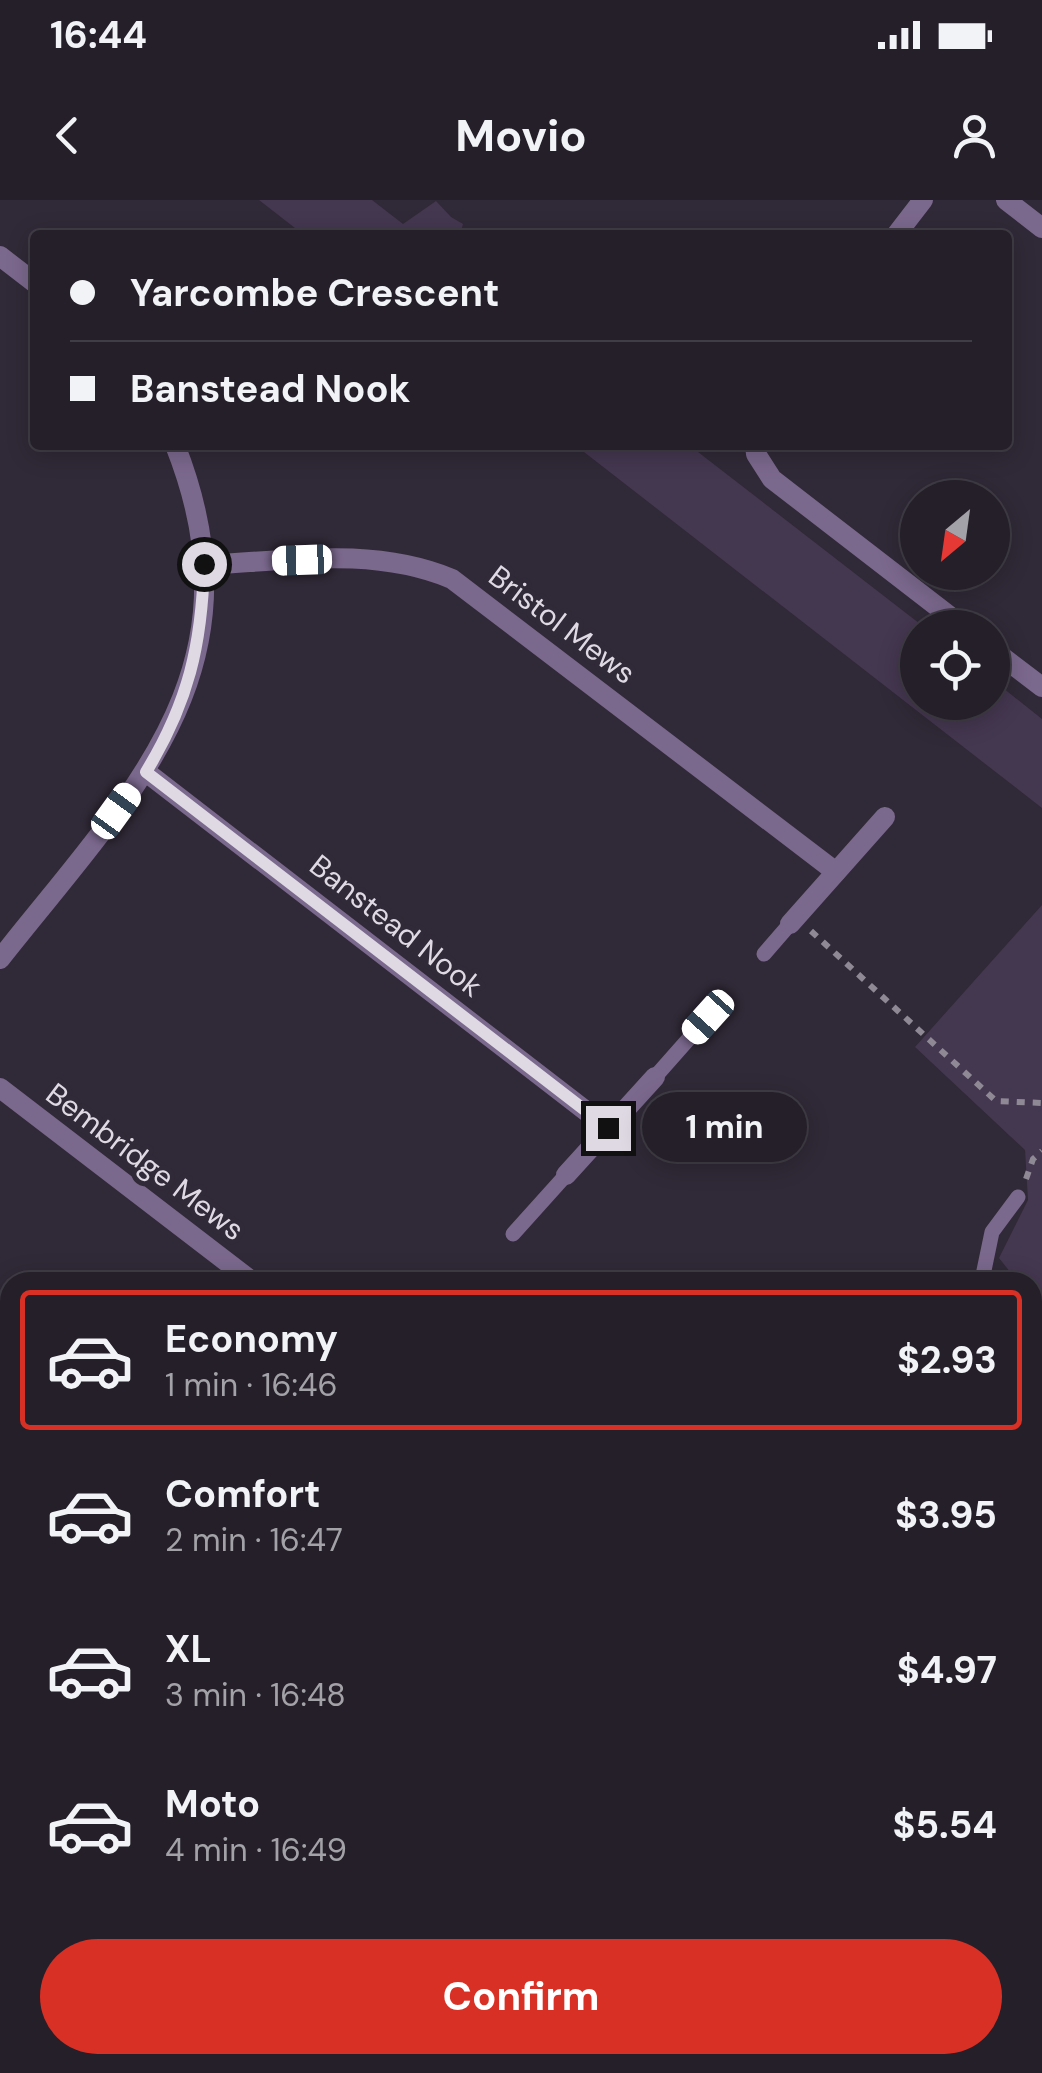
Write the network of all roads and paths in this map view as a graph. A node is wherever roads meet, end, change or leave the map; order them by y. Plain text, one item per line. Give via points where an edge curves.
1 (923, 200) edge
2 (1006, 200) edge
3 (1042, 228) edge
4 (900, 230) edge
5 (0, 256) edge
6 (30, 278) edge
7 (177, 450) edge
8 (756, 450) edge
9 (204, 564) junction
10 (942, 610) edge
11 (1010, 663) edge
12 (1042, 687) edge
13 (146, 772) junction
14 (885, 817) dead end
15 (836, 872) junction
16 (793, 920) junction
17 (764, 954) dead end
18 (0, 959) edge
19 (708, 1017) dead end
20 (655, 1077) joint
21 (0, 1088) edge
22 (1042, 1103) edge
23 (608, 1128) junction
24 (1042, 1151) edge
25 (566, 1175) joint
26 (1018, 1198) joint
27 (513, 1234) dead end
28 (241, 1272) edge
29 (981, 1272) edge

1 - 4 street
2 - 3 street
5 - 6 street
7 - 9 street via 190,482
8 - 10 street via 772,479
9 - 13 street via 190,682
9 - 15 street, Bristol Mews via 367,558 423,566 452,579
11 - 12 street
13 - 18 street
13 - 23 street, Banstead Nook
14 - 15 street
15 - 16 street
16 - 17 lane
16 - 22 path via 996,1101
19 - 20 lane
20 - 23 street
21 - 28 street, Bembridge Mews
23 - 25 street
24 - 26 path
25 - 27 lane
26 - 29 lane via 992,1232

